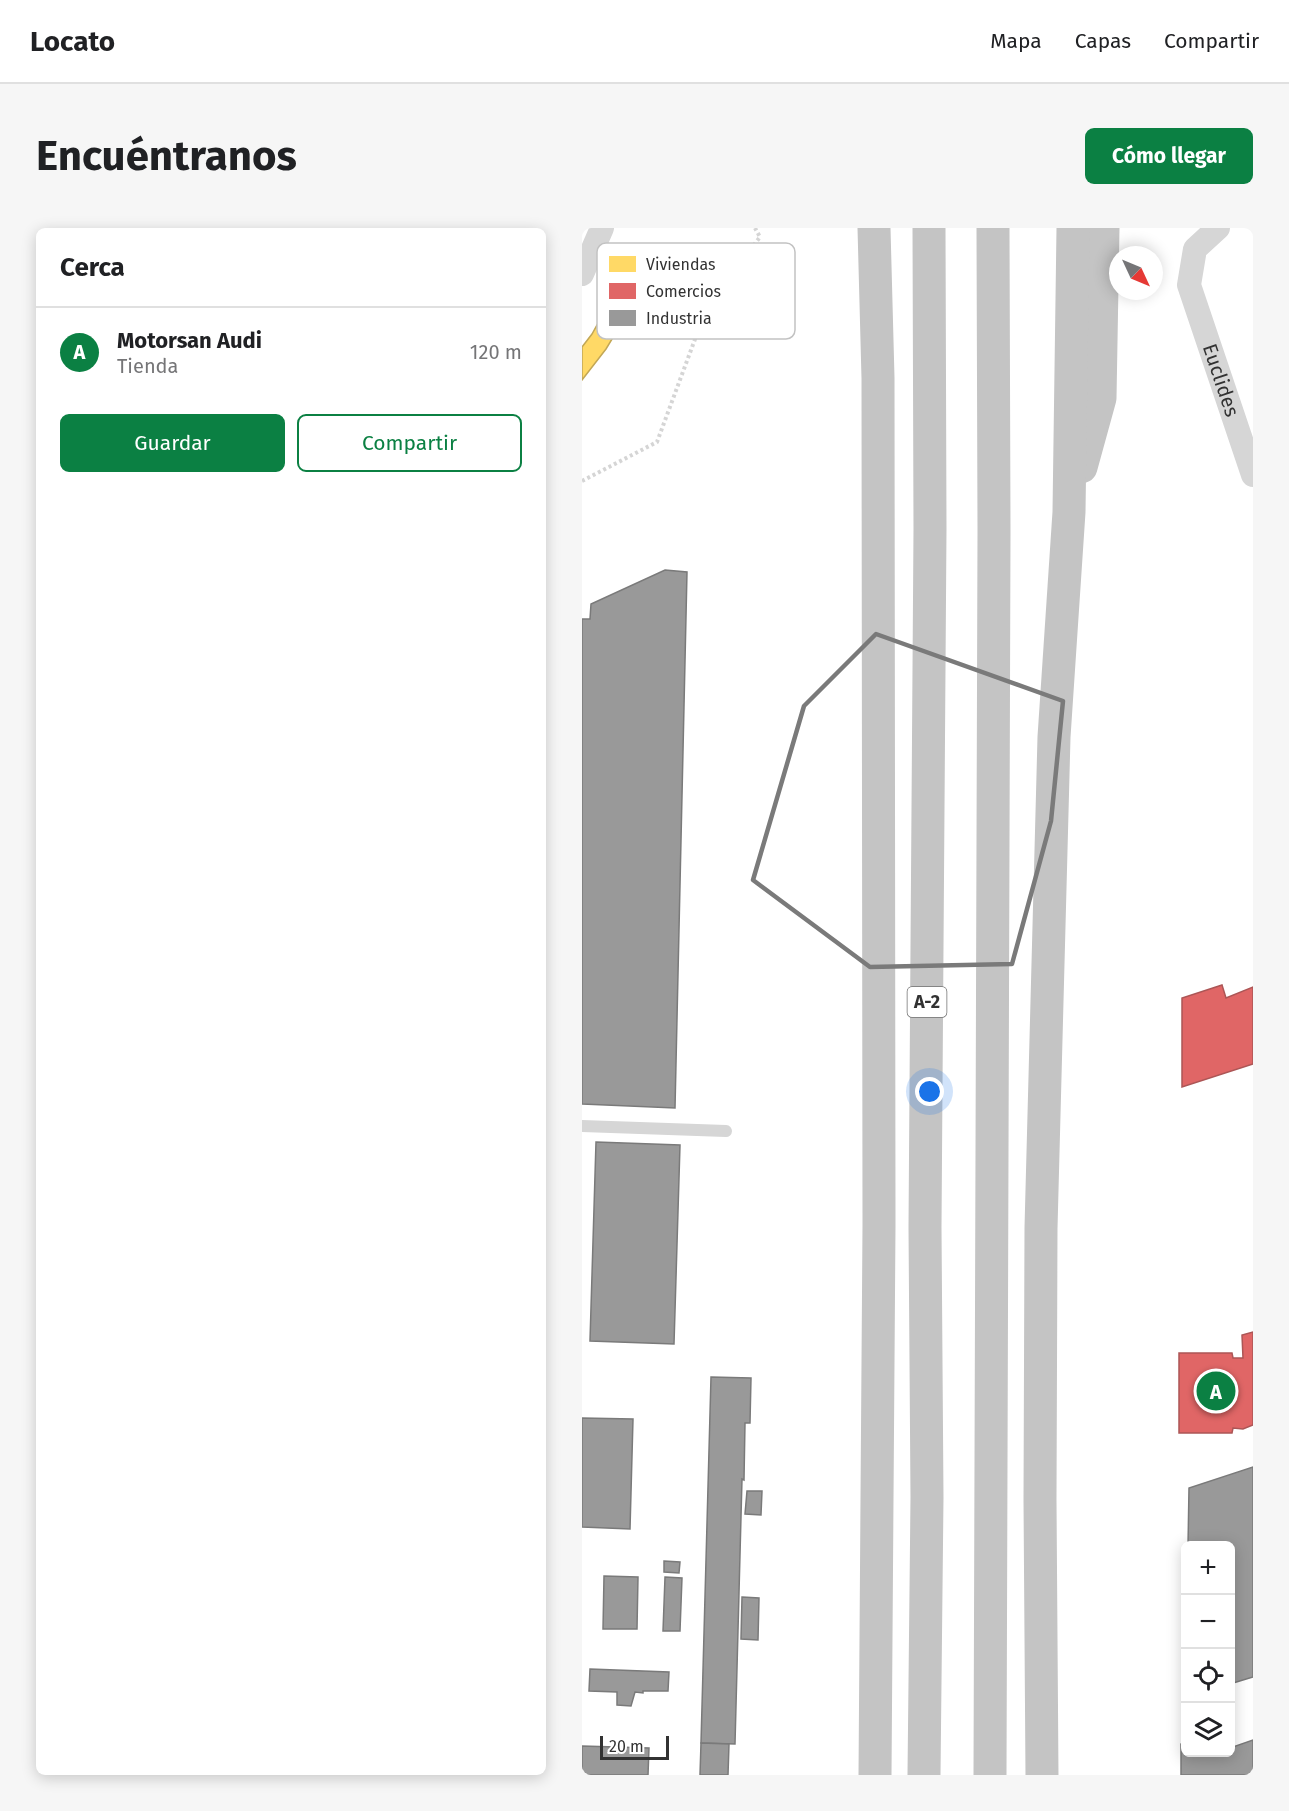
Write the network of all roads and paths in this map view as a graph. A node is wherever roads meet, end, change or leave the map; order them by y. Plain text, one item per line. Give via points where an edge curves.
1 (602, 228) edge
2 (755, 228) edge
3 (874, 228) edge
4 (885, 228) edge
5 (929, 228) edge
6 (993, 228) edge
7 (1073, 228) edge
8 (1103, 228) edge
9 (1218, 228) edge
10 (755, 243) edge
11 (582, 274) edge
12 (695, 339) edge
13 (878, 378) junction
14 (1253, 475) edge
15 (582, 481) edge
16 (1069, 512) junction
17 (582, 1126) edge
18 (726, 1131) dead end
19 (874, 1775) edge
20 (924, 1775) edge
21 (990, 1775) edge
22 (1042, 1775) edge

1 - 11 street
2 - 10 path via 760,237
3 - 13 highway
4 - 13 highway
5 - 20 highway, A-2
6 - 21 highway
7 - 16 highway
8 - 16 highway via 1100,398
9 - 14 street, Euclides via 1195,249 1189,285
12 - 15 path via 657,442
13 - 19 highway via 879,1224
16 - 22 highway via 1054,737 1041,1228
17 - 18 lane

